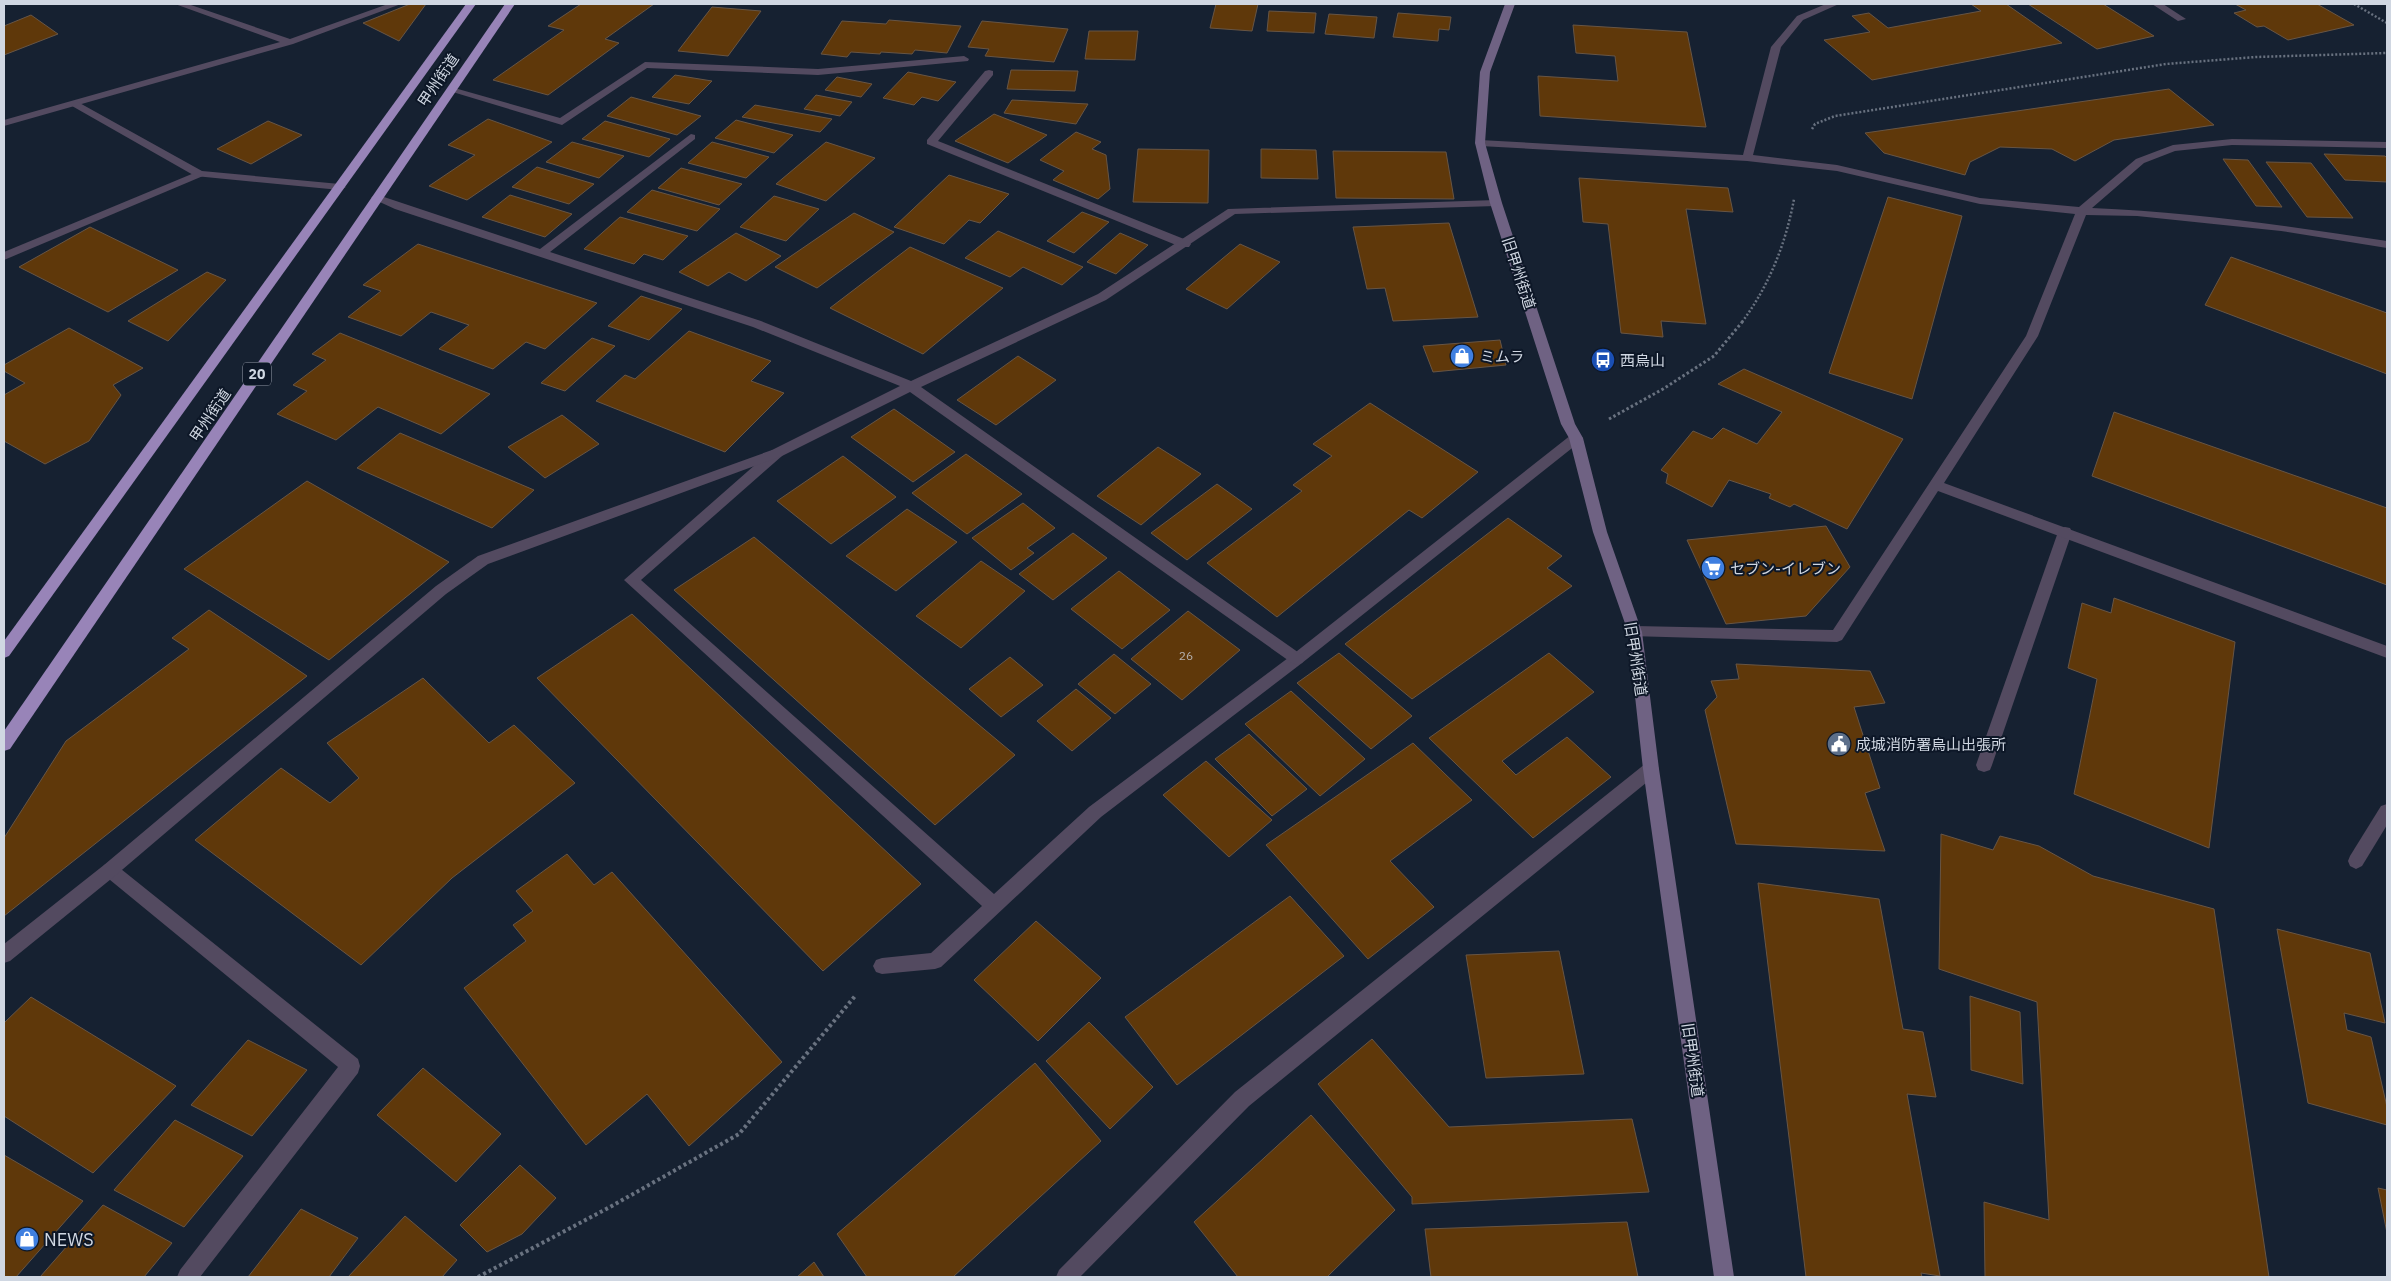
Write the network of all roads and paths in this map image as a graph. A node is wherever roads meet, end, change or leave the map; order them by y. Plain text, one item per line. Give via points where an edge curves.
1 (180, 4) edge
2 (396, 4) edge
3 (472, 4) edge
4 (510, 4) edge
5 (1510, 4) edge
6 (1834, 4) edge
7 (2157, 4) edge
8 (2354, 4) edge
9 (2181, 19) dead end
10 (2387, 23) edge
11 (290, 42) junction
12 (964, 60) dead end
13 (989, 72) dead end
14 (451, 90) junction
15 (76, 104) junction
16 (4, 123) edge
17 (691, 137) dead end
18 (1480, 143) junction
19 (2387, 145) edge
20 (1747, 158) junction
21 (199, 174) junction
22 (340, 187) junction
23 (377, 198) junction
24 (1496, 204) junction
25 (2082, 211) junction
26 (1185, 244) junction
27 (2387, 245) edge
28 (542, 253) junction
29 (4, 256) edge
30 (911, 386) junction
31 (1576, 438) junction
32 (777, 453) junction
33 (1936, 485) junction
34 (2065, 532) junction
35 (1635, 632) junction
36 (4, 652) edge
37 (2387, 652) edge
38 (1297, 659) junction
39 (4, 744) edge
40 (1984, 765) dead end
41 (1652, 769) junction
42 (2387, 811) edge
43 (2356, 861) dead end
44 (110, 870) junction
45 (995, 906) junction
46 (4, 955) edge
47 (882, 966) joint
48 (187, 1277) edge
49 (478, 1277) edge
50 (1066, 1277) edge
51 (1724, 1277) edge

1 - 11 street
2 - 11 street
3 - 22 highway, 甲州街道
4 - 14 highway, 甲州街道 / 20
5 - 18 street, 旧甲州街道 via 1485,72
6 - 20 street via 1800,18 1776,46
7 - 9 street
8 - 10 path
11 - 15 street
12 - 14 street via 818,72 645,65 562,122
13 - 26 street via 930,142
14 - 23 highway, 甲州街道 / 20
15 - 16 street
15 - 21 street
17 - 28 street
18 - 20 street
18 - 24 street, 旧甲州街道
19 - 25 street via 2232,142 2173,148 2140,161
20 - 25 street via 1837,168 1980,201
21 - 22 street
21 - 29 street
22 - 36 highway, 甲州街道
23 - 28 street
23 - 39 highway, 甲州街道 / 20
24 - 26 street via 1232,211
24 - 31 street, 旧甲州街道 via 1568,424
25 - 27 street via 2137,213 2281,228
25 - 33 street via 2032,336
26 - 30 street via 1102,297
28 - 30 street via 757,324
30 - 32 street
30 - 38 street
31 - 35 street, 旧甲州街道 via 1600,532
31 - 38 street
32 - 44 street via 483,560 441,590
32 - 45 street via 631,580
33 - 34 street
33 - 35 street via 1837,636
34 - 37 street
34 - 40 street
35 - 41 street, 旧甲州街道
38 - 45 street via 1095,812
41 - 50 street via 1242,1099
41 - 51 street, 旧甲州街道
42 - 43 street
44 - 46 street
44 - 48 street via 351,1066
45 - 47 street via 935,961
47 - 49 path via 739,1134

